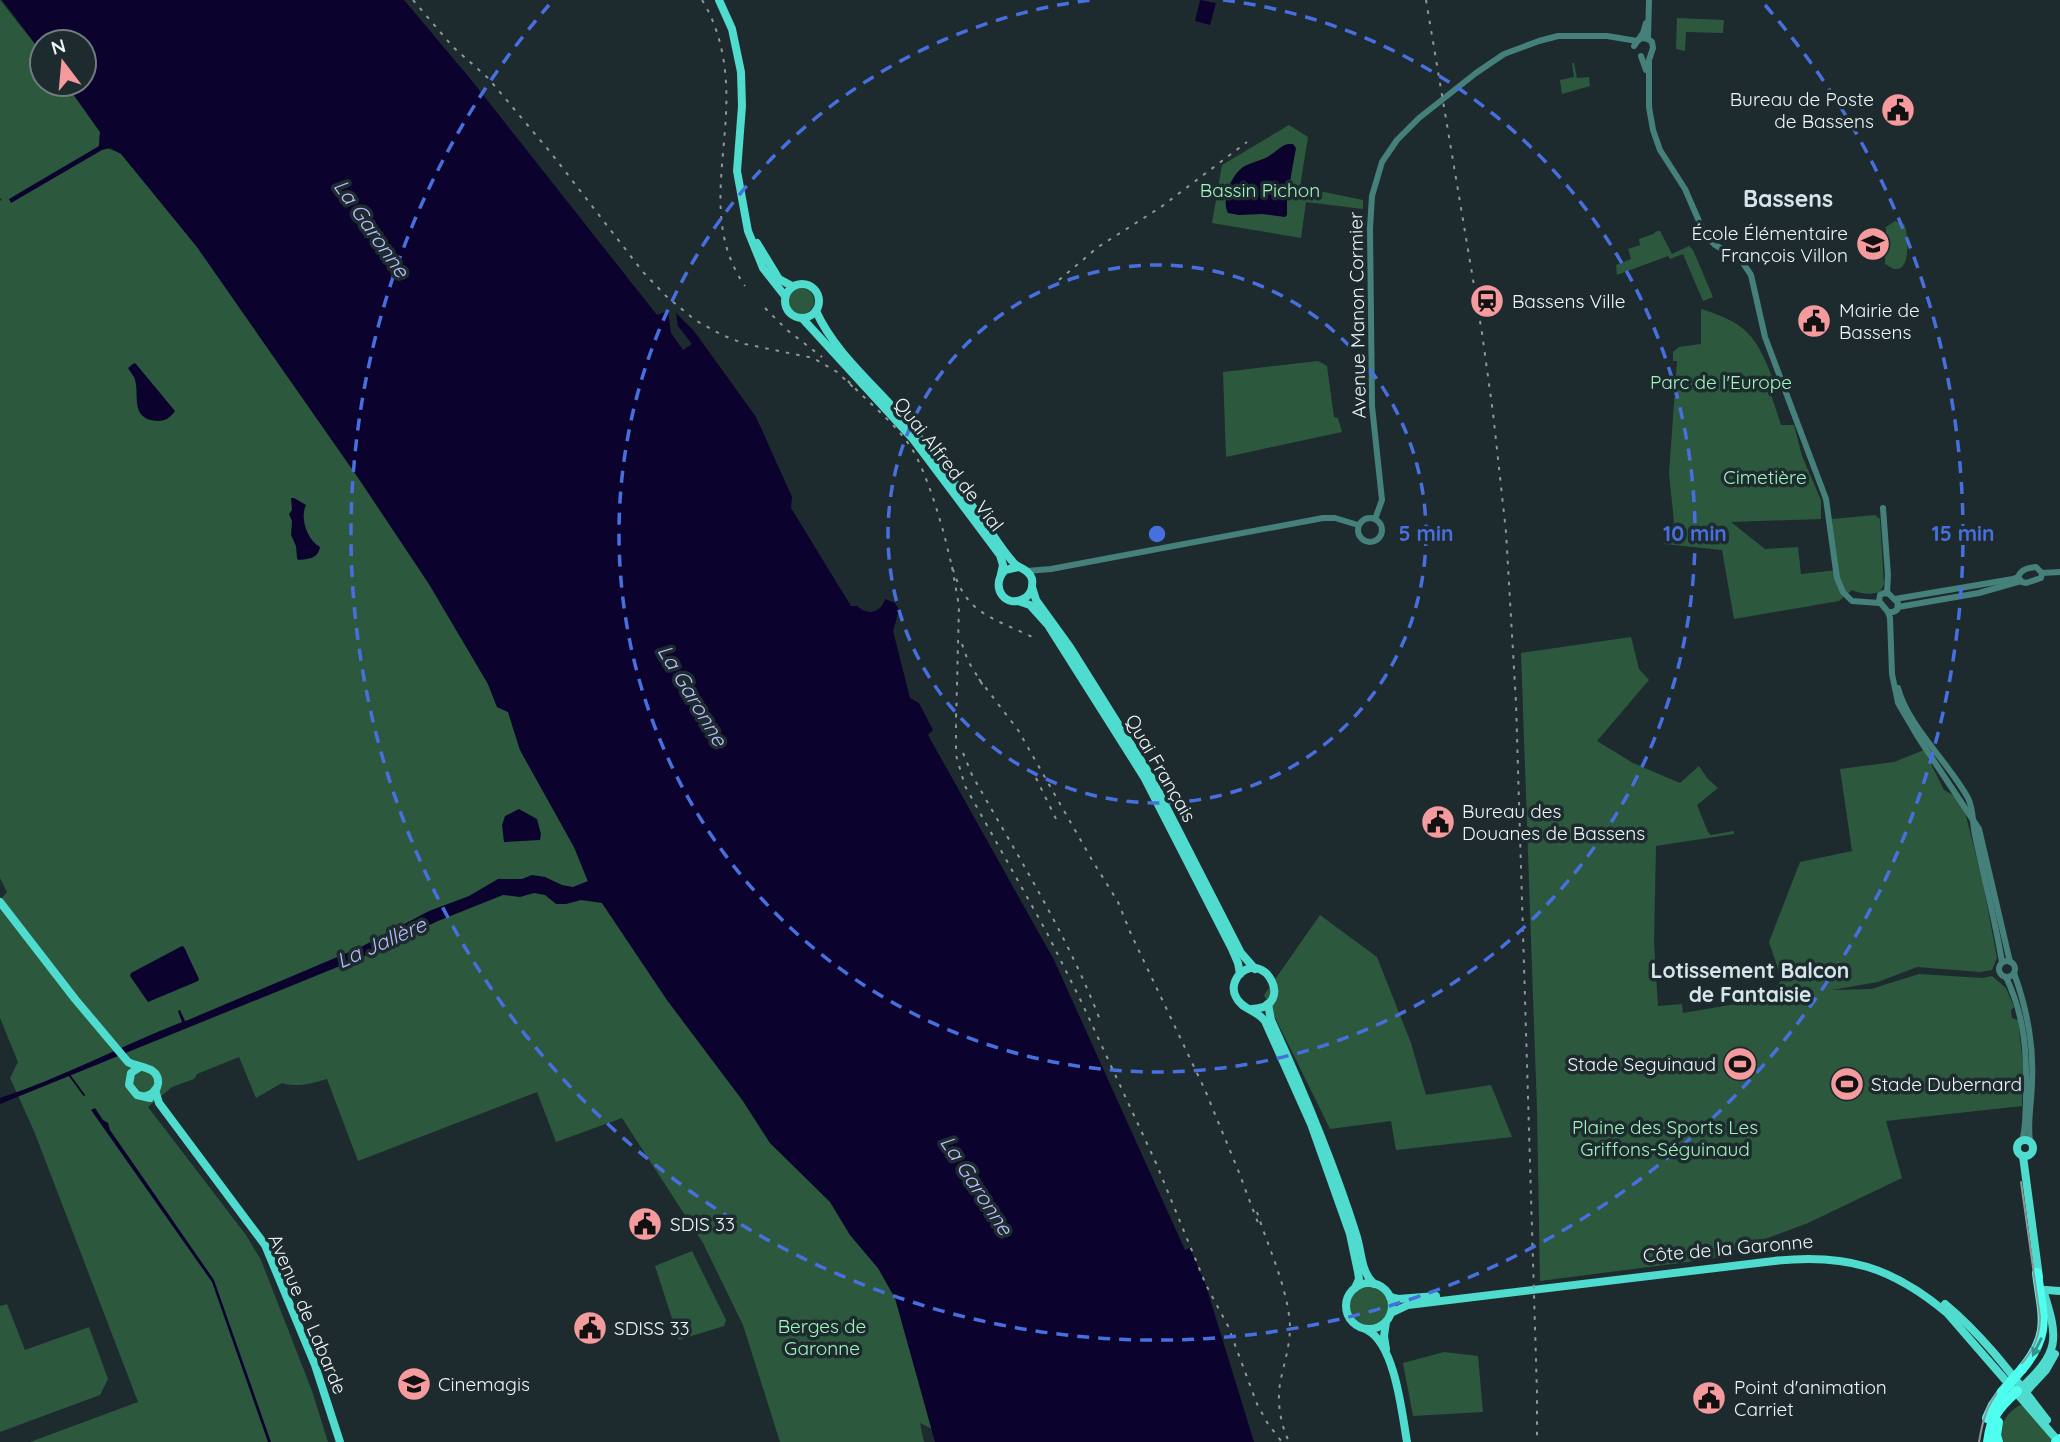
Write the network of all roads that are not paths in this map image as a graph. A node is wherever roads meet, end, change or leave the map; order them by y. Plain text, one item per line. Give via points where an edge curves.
1 (719, 0) edge
2 (1649, 0) edge
3 (1648, 11) junction
4 (1648, 39) junction
5 (1636, 43) junction
6 (1650, 54) junction
7 (1641, 56) junction
8 (1648, 78) junction
9 (744, 214) junction
10 (792, 286) junction
11 (785, 296) junction
12 (816, 311) junction
13 (802, 318) junction
14 (1883, 508) dead end
15 (1375, 519) junction
16 (1358, 526) junction
17 (1022, 569) junction
18 (1051, 569) junction
19 (2060, 572) edge
20 (1001, 573) junction
21 (2042, 573) junction
22 (2020, 579) junction
23 (1032, 585) junction
24 (1887, 593) junction
25 (1879, 600) junction
26 (1018, 601) junction
27 (1894, 607) junction
28 (0, 902) edge
29 (2006, 962) junction
30 (1255, 969) junction
31 (2014, 973) junction
32 (1240, 974) junction
33 (2006, 977) junction
34 (1268, 1004) junction
35 (1252, 1009) junction
36 (122, 1056) junction
37 (140, 1067) junction
38 (130, 1076) junction
39 (155, 1090) junction
40 (146, 1096) junction
41 (159, 1103) junction
42 (2026, 1141) junction
43 (2026, 1155) junction
44 (2033, 1226) junction
45 (2037, 1273) junction
46 (1374, 1284) junction
47 (1355, 1287) junction
48 (2046, 1290) junction
49 (2060, 1292) edge
50 (1390, 1297) junction
51 (2050, 1301) junction
52 (1391, 1313) junction
53 (1386, 1322) junction
54 (1367, 1329) junction
55 (1387, 1355) junction
56 (2036, 1373) junction
57 (2009, 1379) junction
58 (2019, 1392) junction
59 (2059, 1440) edge
60 (340, 1442) edge
61 (1407, 1442) edge
62 (1986, 1442) edge
63 (1998, 1442) edge

1 - 9 main road via 732,29 741,72 737,171
2 - 3 street
3 - 4 street
3 - 5 street via 1644,32
4 - 5 street
4 - 6 street via 1653,48
5 - 7 street
5 - 15 street, Avenue Manon Cormier via 1599,36 1558,36 1520,47 1497,58 1419,118 1382,162 1371,211 1373,406 1382,499
6 - 7 street
6 - 8 street
7 - 8 street
8 - 25 street via 1649,107 1660,150 1685,189 1705,235 1735,256 1751,275 1765,337 1826,499 1843,592 1855,602
9 - 10 main road via 770,266 779,279
9 - 11 main road via 759,262
10 - 11 main road
10 - 12 main road via 814,289 819,300
11 - 13 main road via 789,313
12 - 13 main road
12 - 17 main road, Quai Alfred de Vial via 828,337 916,433
13 - 20 main road, Quai Alfred de Vial via 931,461 1000,555
14 - 24 street
15 - 16 street via 1367,518
15 - 16 street via 1382,528 1376,541 1362,540
16 - 18 street via 1335,518 1313,520
17 - 18 street
17 - 20 main road
17 - 23 main road
18 - 23 street
19 - 21 street
20 - 26 main road via 1001,594
21 - 22 street via 2039,580 2026,583
21 - 22 street via 2036,567 2022,570
22 - 27 street
23 - 26 main road
23 - 30 main road, Quai Français via 1035,600 1150,775 1241,953
24 - 25 street
24 - 27 street
25 - 27 street
26 - 32 main road, Quai Français via 1030,605 1048,625 1144,777 1232,949
27 - 29 street via 1891,672 1898,703 1974,819
28 - 36 main road
29 - 31 street via 2015,967
29 - 33 street via 2000,967
30 - 32 main road
30 - 34 main road via 1266,972 1273,983 1274,994
31 - 33 street
31 - 42 street via 2032,1040
32 - 35 main road via 1235,995 1241,1005
33 - 42 street via 2019,1008 2026,1045
34 - 35 main road
34 - 46 main road via 1327,1152 1356,1233 1365,1274
35 - 47 main road via 1265,1021 1311,1124 1350,1234 1359,1279
36 - 37 main road
36 - 38 main road
37 - 38 main road
37 - 39 main road via 156,1074
38 - 40 main road via 132,1091
39 - 40 main road
39 - 41 main road, Avenue de Labarde
40 - 41 main road, Avenue de Labarde
41 - 60 main road, Avenue de Labarde via 265,1245 315,1365
42 - 43 main road via 2034,1148
42 - 43 main road via 2017,1148
43 - 44 main road
44 - 45 main road
44 - 48 main road
45 - 56 main road via 2055,1333 2052,1350
45 -> 58 highway, bridge via 2043,1332 2037,1350 2022,1369
46 - 47 main road
46 - 50 main road
47 - 54 main road via 1347,1298 1346,1312 1354,1324
48 - 49 main road
48 - 51 main road
49 - 51 main road
50 - 52 main road
50 - 57 main road, Côte de la Garonne via 1419,1298 1790,1255 1831,1255 1871,1263 1928,1291 1951,1309
51 - 58 main road via 2058,1332 2056,1351 2046,1370
52 - 53 main road
52 - 57 main road, Côte de la Garonne via 1408,1305 1532,1289 1783,1260 1831,1259 1870,1268 1917,1289 1947,1313
53 - 54 main road
53 - 55 main road
54 - 55 main road
55 - 61 main road
56 - 57 main road
56 - 58 main road
57 - 58 highway
57 - 58 main road, Côte de la Garonne
58 - 59 main road, Côte de la Garonne
58 - 59 main road via 2034,1403
58 - 62 highway via 1993,1405
58 - 63 highway via 1998,1422

